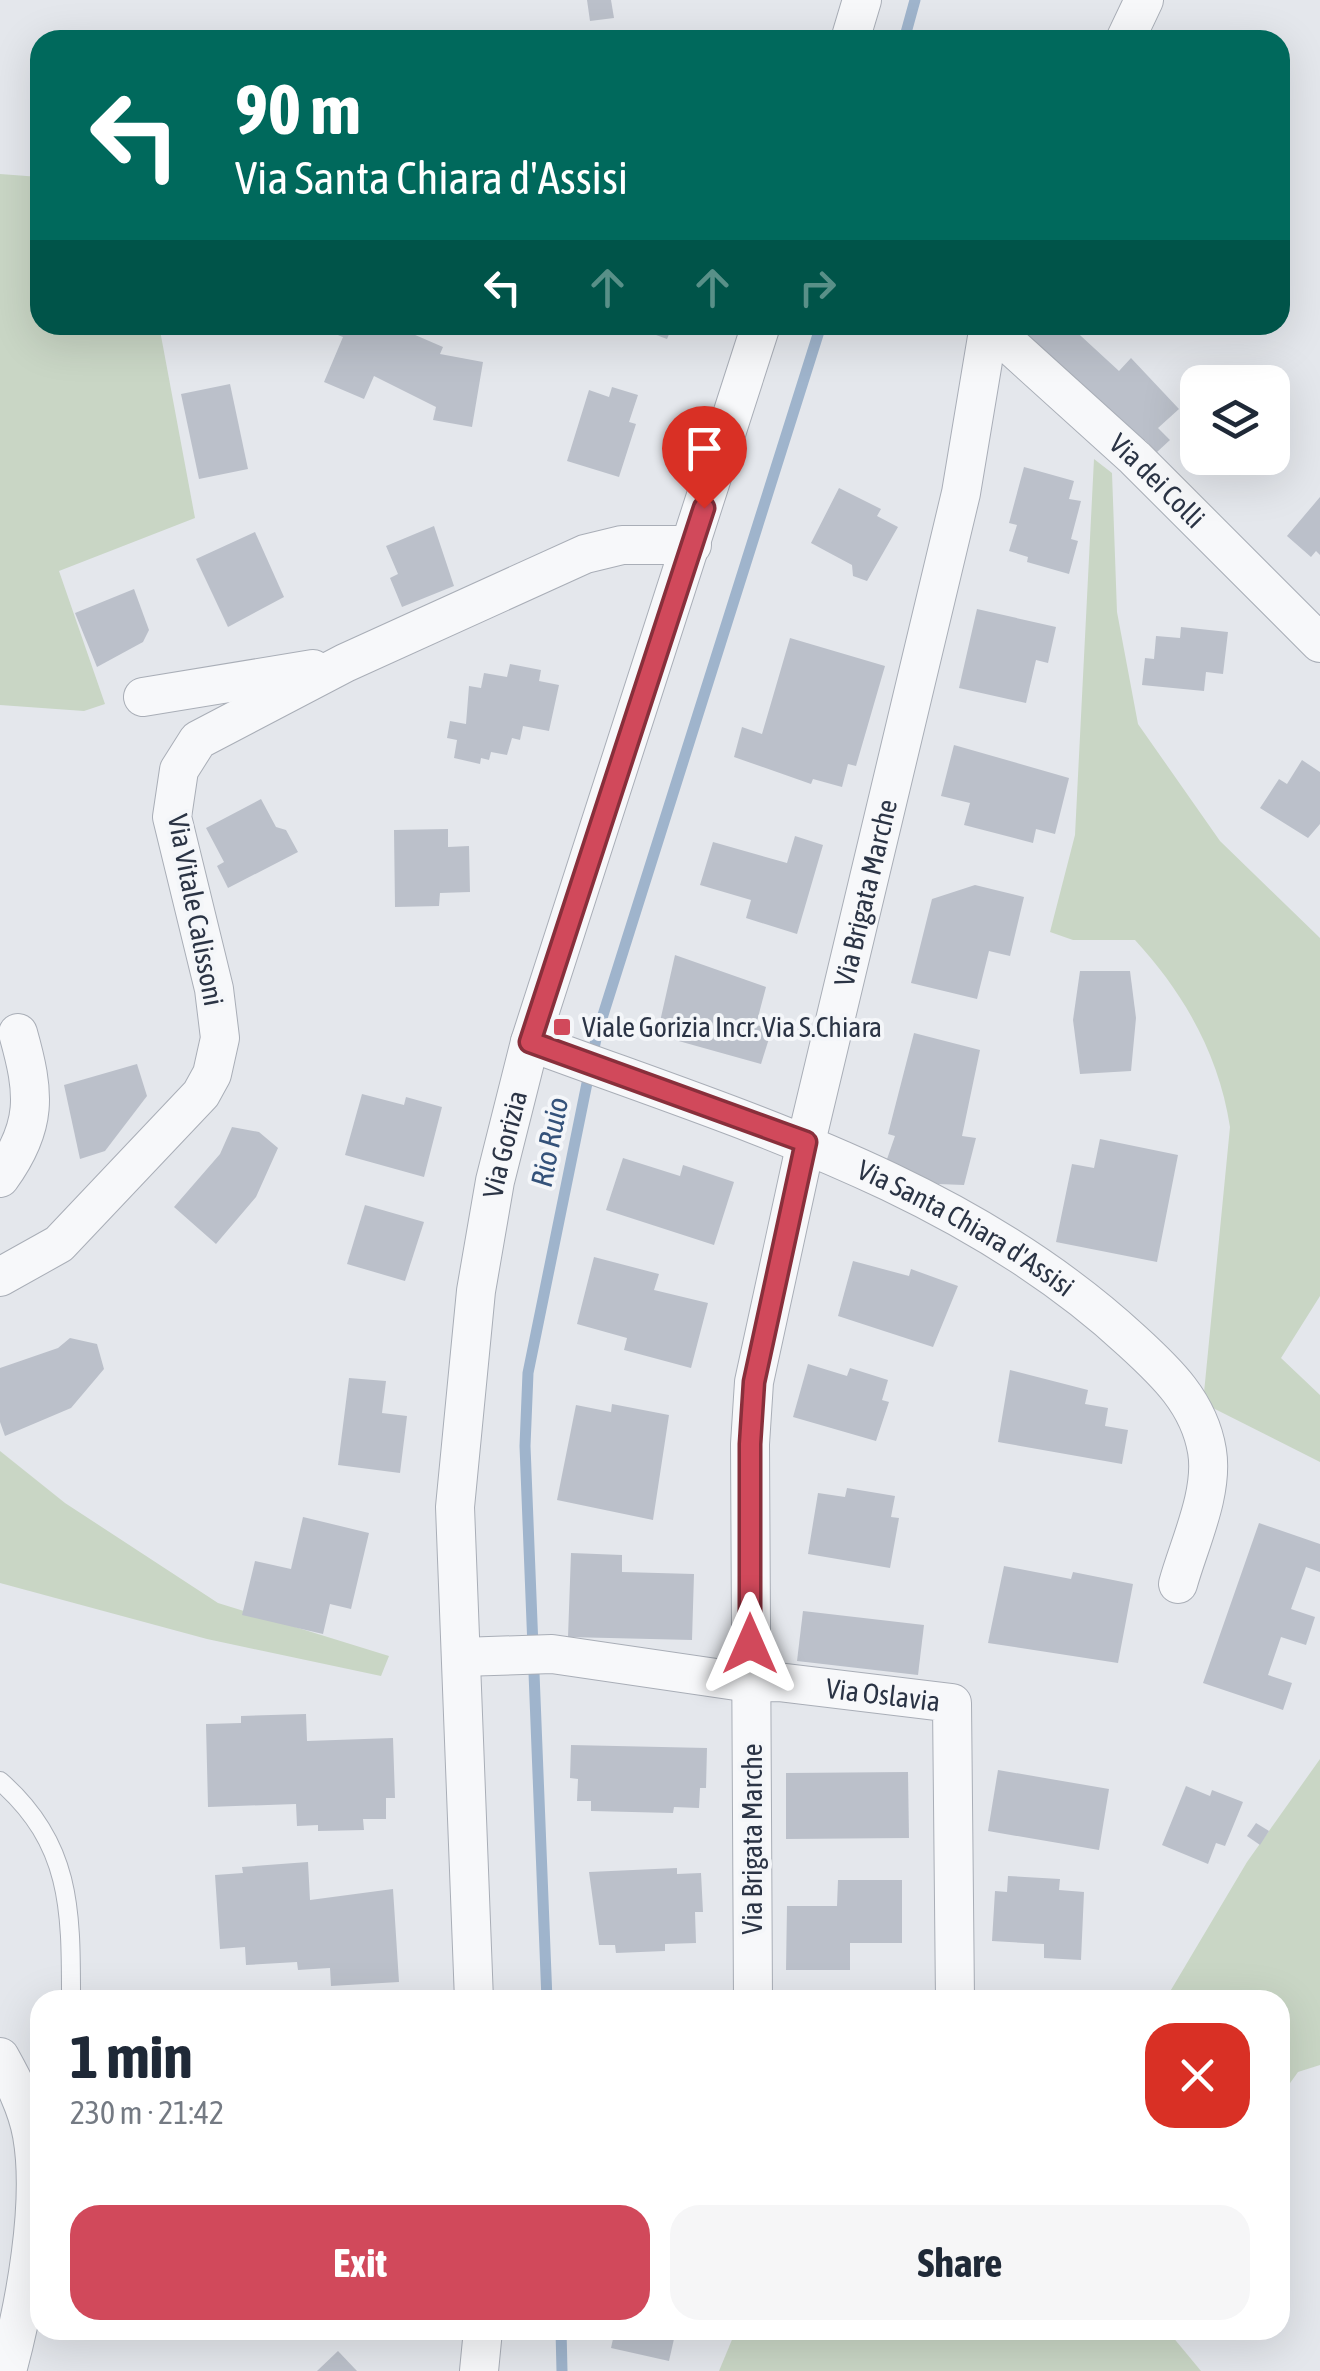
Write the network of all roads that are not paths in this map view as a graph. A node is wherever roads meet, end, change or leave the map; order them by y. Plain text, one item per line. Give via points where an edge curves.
1 (862, 0) edge
2 (1144, 0) edge
3 (853, 30) edge
4 (1130, 30) edge
5 (759, 335) edge
6 (987, 335) edge
7 (1000, 335) edge
8 (692, 545) junction
9 (1320, 643) edge
10 (345, 663) junction
11 (143, 697) dead end
12 (18, 1032) dead end
13 (530, 1042) junction
14 (806, 1142) junction
15 (0, 1178) edge
16 (0, 1277) edge
17 (1178, 1584) dead end
18 (474, 1656) junction
19 (750, 1683) junction
20 (0, 1781) edge
21 (71, 1990) edge
22 (474, 1990) edge
23 (753, 1990) edge
24 (954, 1990) edge
25 (0, 2058) edge
26 (30, 2128) edge
27 (30, 2259) edge
28 (482, 2340) edge
29 (6, 2371) edge
30 (480, 2371) edge

1 - 3 street
2 - 4 street
5 - 8 street, Via Gorizia
6 - 14 street, Via Brigata Marche via 961,493
7 - 9 street, Via dei Colli via 1135,458
8 - 10 street, Via Vitale Calissoni via 622,545 584,554
8 - 13 street, Via Gorizia
10 - 11 street, Via Vitale Calissoni
10 - 16 street, Via Vitale Calissoni via 198,740 179,770 172,816 214,989 220,1038 212,1074 59,1244
12 - 15 street via 32,1108 21,1150
13 - 14 street, Via Santa Chiara d'Assisi
13 - 18 street, Via Gorizia via 496,1182 465,1389 456,1507
14 - 17 street, Via Santa Chiara d'Assisi via 990,1233 1092,1304 1168,1374 1188,1399 1208,1454 1206,1485
14 - 19 street, Via Brigata Marche via 754,1382
18 - 19 street, Via Oslavia via 552,1654
18 - 22 street, Via Gorizia
19 - 23 street, Via Brigata Marche
19 - 24 street, Via Oslavia via 952,1703
20 - 21 lane via 26,1804 54,1846 70,1912
25 - 26 street
27 - 29 street
28 - 30 street

